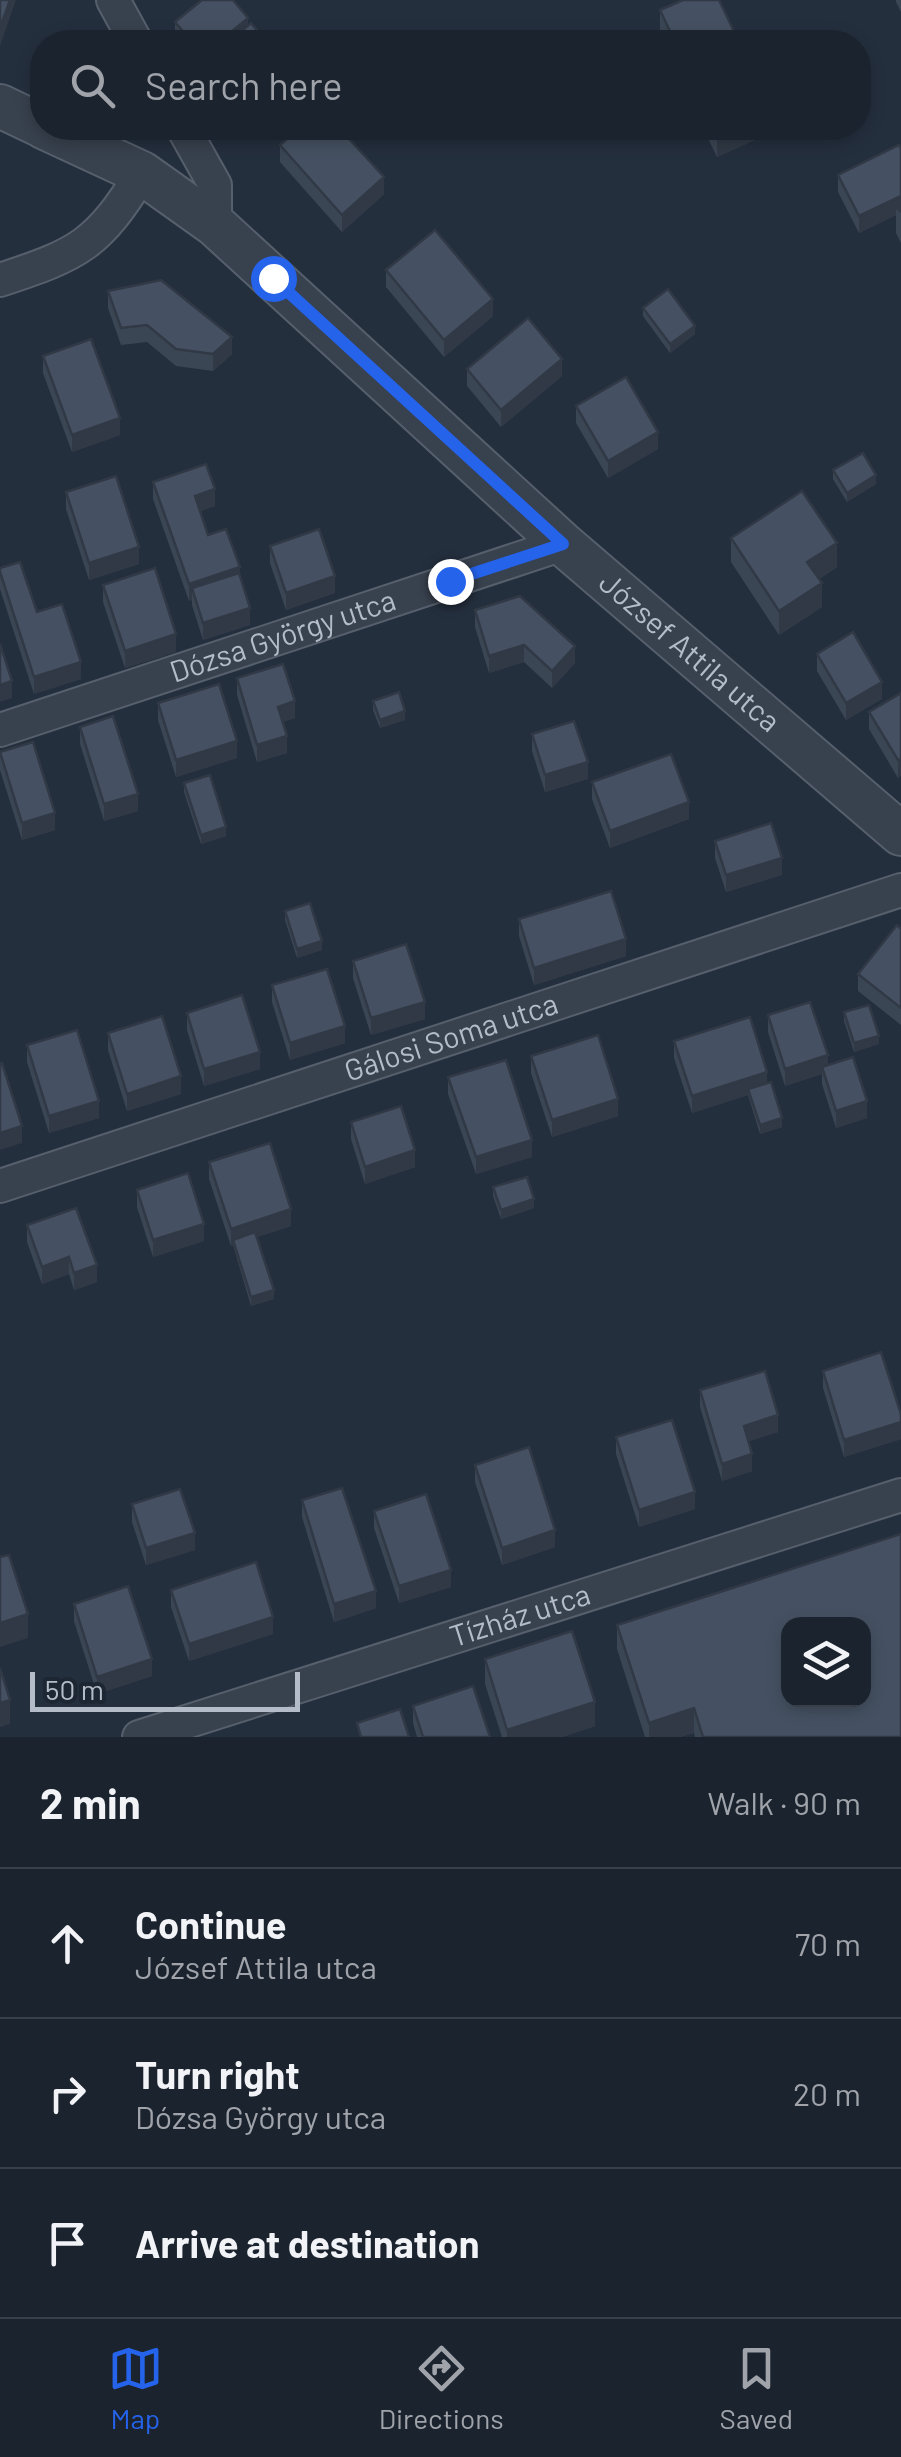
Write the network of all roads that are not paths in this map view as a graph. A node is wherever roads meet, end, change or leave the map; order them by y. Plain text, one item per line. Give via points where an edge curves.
1 (113, 0) edge
2 (129, 30) edge
3 (0, 106) edge
4 (30, 120) edge
5 (72, 140) edge
6 (191, 140) edge
7 (142, 173) junction
8 (214, 225) junction
9 (0, 280) edge
10 (563, 544) junction
11 (0, 730) edge
12 (901, 834) edge
13 (901, 890) edge
14 (0, 1186) edge
15 (901, 1495) edge
16 (139, 1737) edge

1 - 2 street
3 - 4 street, József Attila utca
5 - 7 street, József Attila utca
6 - 8 street via 216,186
7 - 8 street, József Attila utca
7 - 9 street via 99,235 66,258
8 - 10 street, József Attila utca
10 - 11 street, Dózsa György utca
10 - 12 street, József Attila utca
13 - 14 street, Gálosi Soma utca
15 - 16 street, Tízház utca

